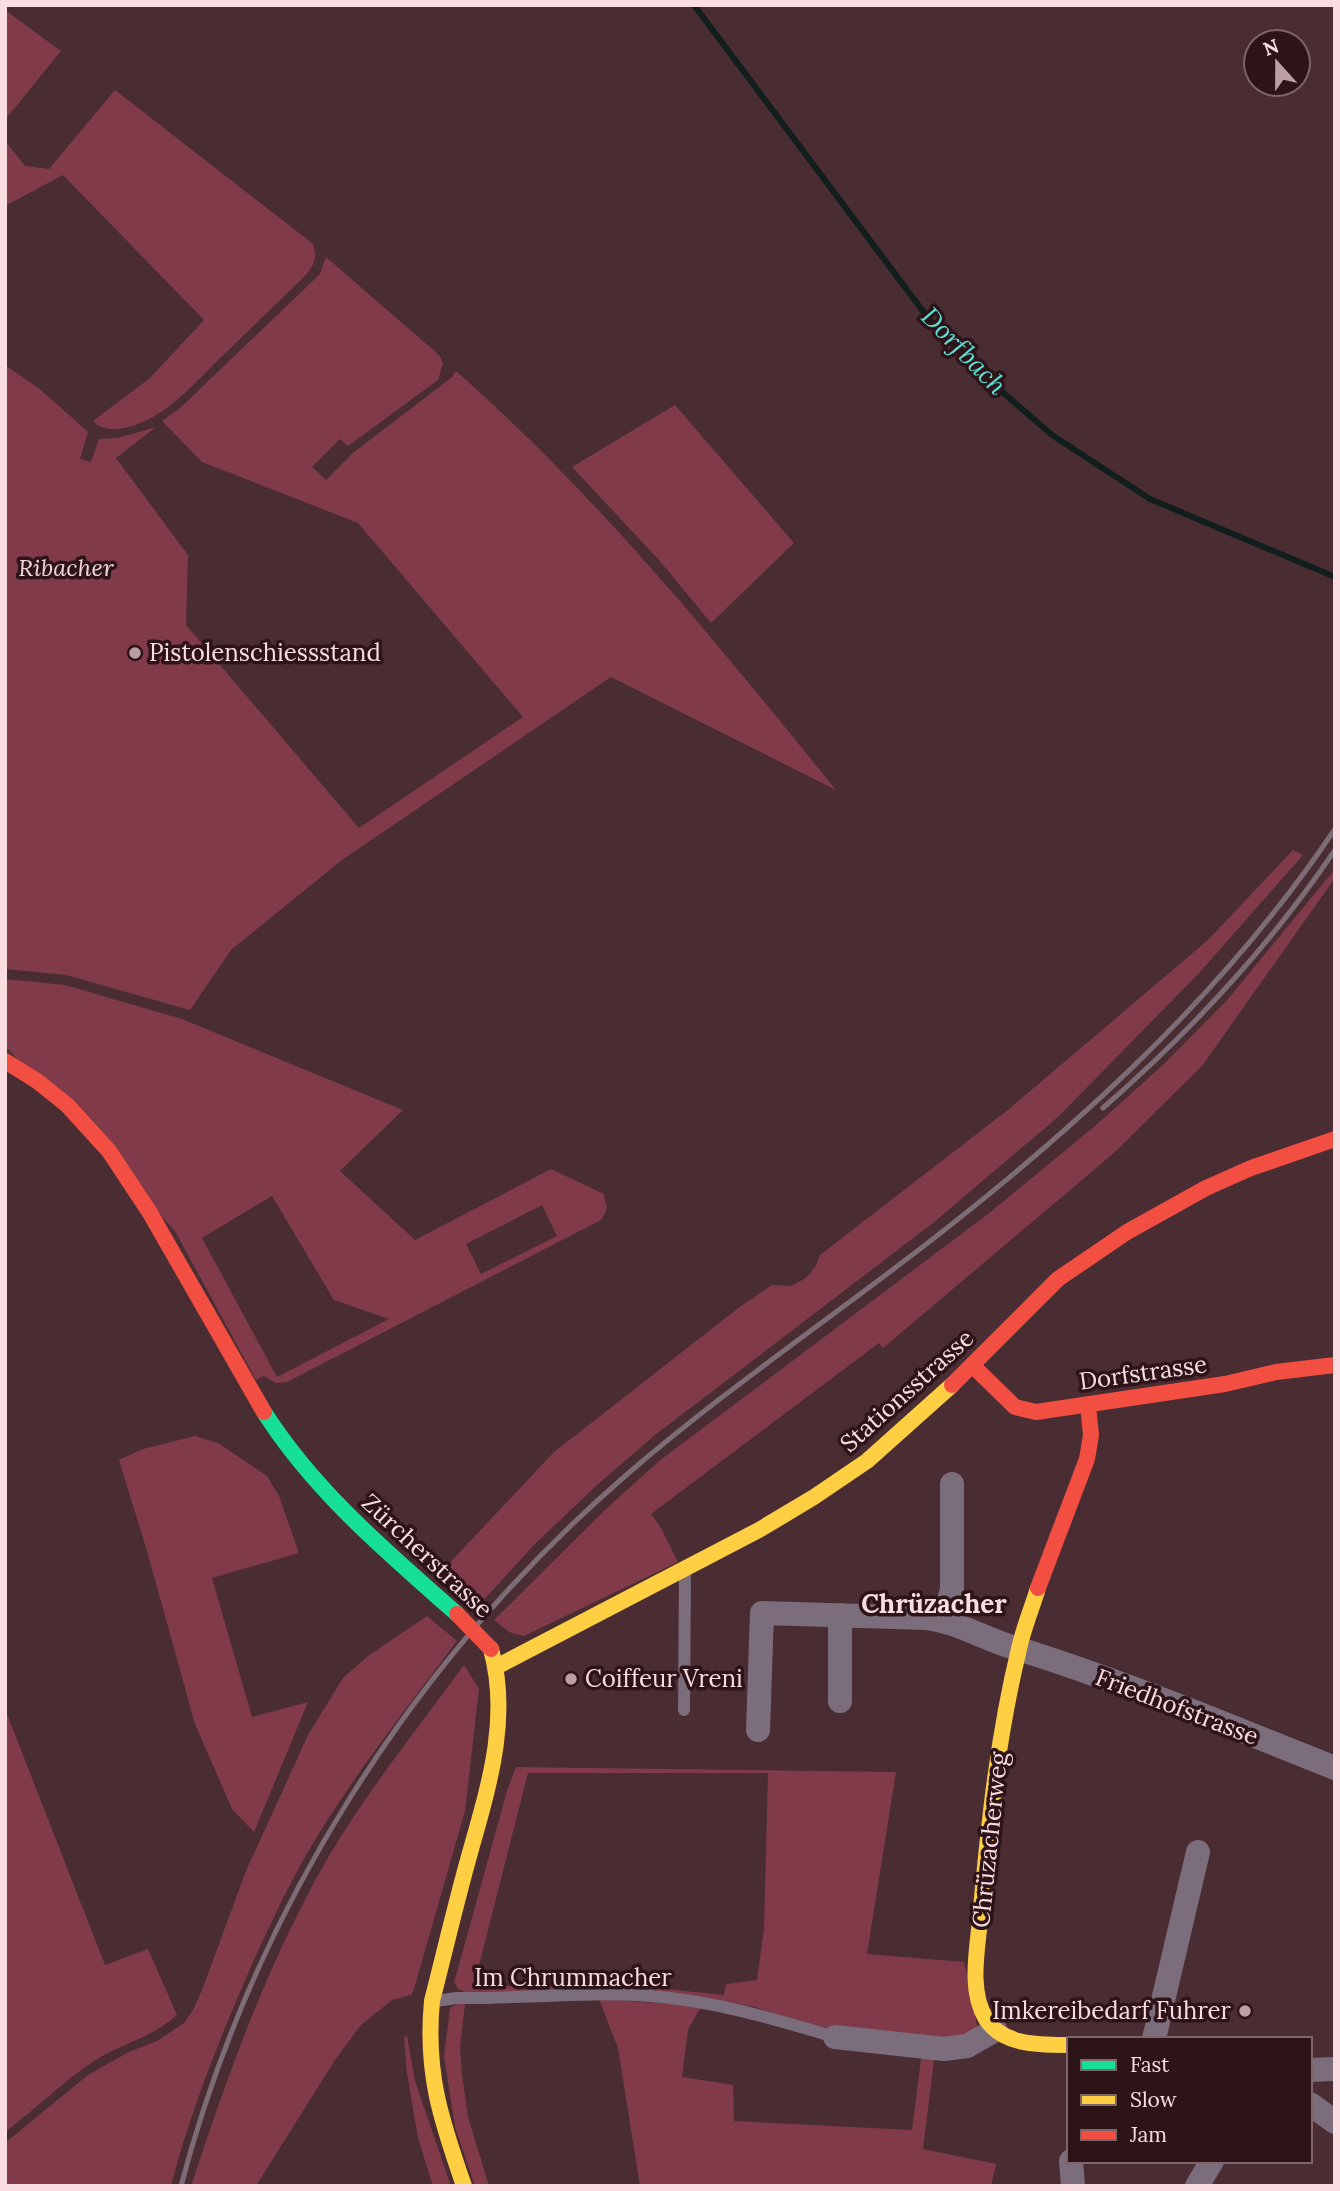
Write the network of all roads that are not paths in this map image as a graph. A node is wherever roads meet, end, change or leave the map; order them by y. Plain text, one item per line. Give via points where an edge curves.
1 (5, 1061) edge
2 (1335, 1139) edge
3 (1335, 1365) edge
4 (973, 1366) junction
5 (1088, 1405) junction
6 (952, 1484) dead end
7 (685, 1569) junction
8 (840, 1615) junction
9 (943, 1620) junction
10 (1019, 1647) junction
11 (498, 1666) junction
12 (840, 1700) dead end
13 (684, 1710) dead end
14 (758, 1730) dead end
15 (1335, 1768) edge
16 (1198, 1852) dead end
17 (432, 2001) junction
18 (995, 2030) junction
19 (835, 2036) joint
20 (1154, 2037) edge
21 (1067, 2045) edge
22 (1335, 2069) edge
23 (1312, 2070) edge
24 (1312, 2105) edge
25 (1335, 2122) edge
26 (1071, 2163) edge
27 (1211, 2163) edge
28 (464, 2186) edge
29 (1073, 2186) edge
30 (1197, 2186) edge

1 - 11 main road, Zürcherstrasse, bridge via 62,1101 114,1158 143,1199 242,1376 299,1461 324,1491 491,1649
2 - 4 main road, Stationsstrasse via 1206,1188 1127,1232 1058,1279
3 - 5 main road, Dorfstrasse
4 - 5 main road, Dorfstrasse via 1015,1407 1037,1412
4 - 7 main road, Stationsstrasse via 867,1461 803,1504
5 - 10 main road, Chrüzacherweg via 1091,1435 1087,1459
6 - 9 street via 952,1590
7 - 11 main road, Stationsstrasse
7 - 13 lane
8 - 9 street
8 - 12 street
8 - 14 street via 762,1614
9 - 10 street
10 - 15 street, Friedhofstrasse
10 - 18 main road, Chrüzacherweg via 990,1805 975,1988
11 - 17 main road, Zürcherstrasse via 497,1741
16 - 20 street
17 - 19 lane, Im Chrummacher via 652,1996 707,2002
17 - 28 main road, Zürcherstrasse via 428,2063
18 - 19 street via 967,2046 944,2049
18 - 21 main road via 1035,2045
22 - 23 street
24 - 25 street
26 - 29 street
27 - 30 street

